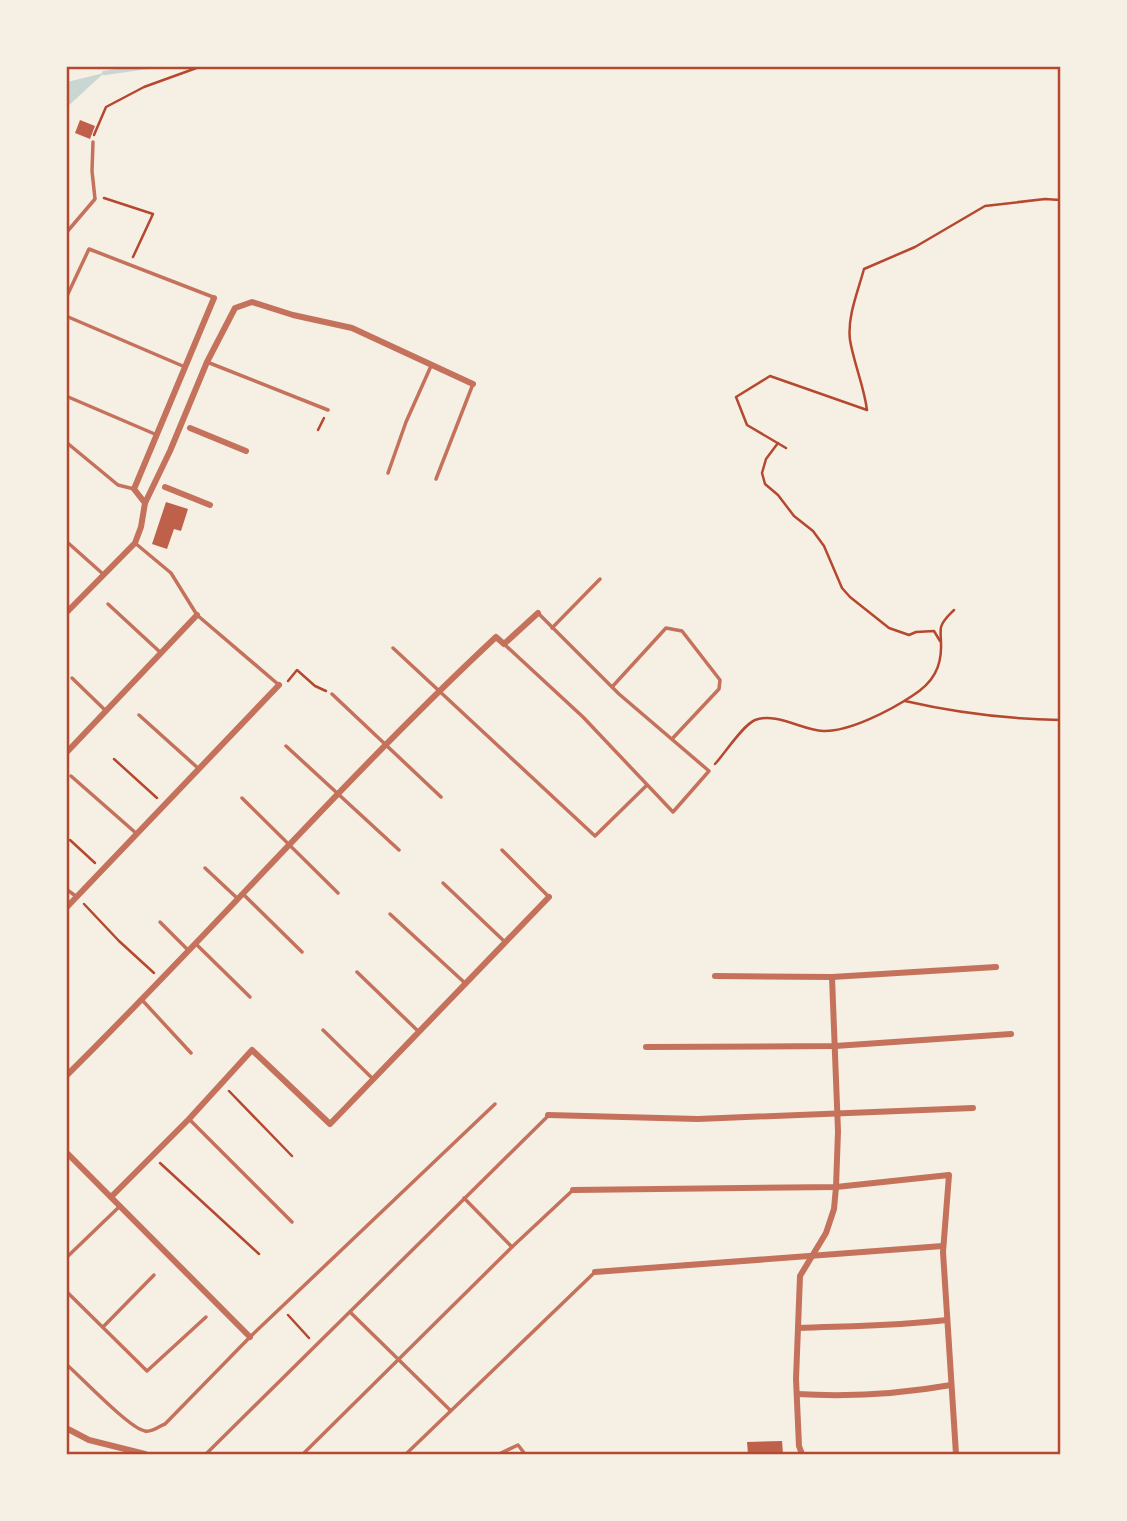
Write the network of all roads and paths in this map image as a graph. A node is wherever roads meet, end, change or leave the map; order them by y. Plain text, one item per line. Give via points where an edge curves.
1 (202, 66) edge
2 (93, 142) joint
3 (95, 195) junction
4 (1060, 200) edge
5 (66, 233) edge
6 (129, 265) junction
7 (66, 298) edge
8 (215, 298) joint
9 (66, 316) edge
10 (207, 362) junction
11 (432, 364) junction
12 (185, 367) junction
13 (473, 384) joint
14 (66, 396) edge
15 (328, 411) joint
16 (190, 428) dead end
17 (318, 430) dead end
18 (157, 435) junction
19 (66, 442) edge
20 (779, 443) junction
21 (786, 448) dead end
22 (246, 451) dead end
23 (388, 473) dead end
24 (436, 479) dead end
25 (165, 487) dead end
26 (134, 489) junction
27 (145, 503) junction
28 (210, 505) dead end
29 (66, 541) edge
30 (135, 543) junction
31 (104, 576) junction
32 (600, 579) dead end
33 (108, 604) dead end
34 (954, 610) dead end
35 (66, 613) edge
36 (538, 613) joint
37 (197, 615) junction
38 (552, 628) junction
39 (942, 643) junction
40 (504, 644) junction
41 (393, 648) dead end
42 (161, 653) junction
43 (72, 678) dead end
44 (279, 685) junction
45 (612, 687) junction
46 (439, 690) junction
47 (332, 694) joint
48 (905, 701) dead end
49 (106, 711) junction
50 (139, 715) dead end
51 (1060, 720) edge
52 (672, 740) junction
53 (386, 744) junction
54 (286, 746) dead end
55 (66, 753) edge
56 (114, 759) dead end
57 (199, 769) junction
58 (709, 771) junction
59 (71, 776) dead end
60 (647, 785) junction
61 (339, 793) junction
62 (441, 797) dead end
63 (242, 798) dead end
64 (165, 804) junction
65 (137, 834) junction
66 (70, 840) dead end
67 (289, 845) junction
68 (399, 850) dead end
69 (502, 850) dead end
70 (205, 868) dead end
71 (103, 869) junction
72 (443, 883) dead end
73 (66, 889) edge
74 (338, 893) dead end
75 (77, 897) junction
76 (241, 897) junction
77 (549, 897) joint
78 (66, 908) edge
79 (390, 914) dead end
80 (160, 922) dead end
81 (505, 942) junction
82 (196, 944) junction
83 (190, 951) junction
84 (302, 952) dead end
85 (996, 967) dead end
86 (357, 972) dead end
87 (715, 976) dead end
88 (832, 977) junction
89 (162, 980) junction
90 (466, 984) junction
91 (250, 997) dead end
92 (143, 1001) junction
93 (323, 1030) dead end
94 (419, 1032) junction
95 (1011, 1034) dead end
96 (835, 1045) junction
97 (646, 1047) dead end
98 (191, 1053) dead end
99 (66, 1076) edge
100 (373, 1080) junction
101 (222, 1084) junction
102 (495, 1104) dead end
103 (973, 1108) dead end
104 (838, 1114) junction
105 (548, 1115) joint
106 (190, 1119) junction
107 (66, 1152) edge
108 (152, 1156) junction
109 (292, 1156) dead end
110 (836, 1187) junction
111 (573, 1190) joint
112 (111, 1197) junction
113 (464, 1198) junction
114 (120, 1206) junction
115 (292, 1222) dead end
116 (943, 1246) junction
117 (512, 1247) junction
118 (258, 1254) dead end
119 (813, 1255) junction
120 (66, 1258) edge
121 (595, 1272) joint
122 (154, 1275) dead end
123 (66, 1291) edge
124 (281, 1307) junction
125 (350, 1312) junction
126 (206, 1317) dead end
127 (947, 1320) junction
128 (103, 1327) junction
129 (797, 1328) junction
130 (250, 1337) junction
131 (316, 1345) junction
132 (399, 1359) junction
133 (66, 1363) edge
134 (951, 1385) junction
135 (797, 1394) junction
136 (450, 1410) junction
137 (66, 1428) edge
138 (145, 1454) edge
139 (206, 1454) edge
140 (303, 1454) edge
141 (406, 1454) edge
142 (499, 1454) edge
143 (524, 1454) edge
144 (802, 1454) edge
145 (956, 1454) edge

1 - 2 path via 106,107
2 - 3 lane
3 - 5 lane
3 - 6 path via 153,214
4 - 20 path via 985,206 915,247 864,270 853,306 850,338 867,410 770,376 736,397 747,425
6 - 7 lane via 89,249
6 - 8 lane
8 - 12 street
9 - 12 lane
10 - 11 street via 235,308 252,302 352,328
10 - 15 lane
10 - 27 street
11 - 13 street
11 - 23 lane
12 - 18 street
13 - 24 lane
14 - 18 lane
15 - 17 path
16 - 22 street
18 - 26 street
19 - 26 lane via 118,485
20 - 21 path
20 - 39 path via 766,460 765,484 813,531 842,588 889,628 909,635 934,631
25 - 28 street
26 - 27 street
27 - 30 street
29 - 31 lane
30 - 31 street
30 - 37 lane via 171,573
31 - 35 street
32 - 38 lane
33 - 42 lane
34 - 39 path via 940,630
36 - 38 lane
36 - 40 street
37 - 42 street
37 - 44 lane
38 - 45 lane
39 - 58 path via 940,667 930,681 881,714 824,732 772,718 757,719
40 - 46 street via 496,637
40 - 60 lane
41 - 46 lane
42 - 49 street
43 - 49 lane
44 - 47 path via 297,670
44 - 57 street
45 - 52 lane
45 - 52 lane via 666,628 682,631 720,680 719,689
46 - 53 street
46 - 60 lane via 595,836
47 - 53 lane
48 - 51 path via 957,713
49 - 55 street
50 - 57 lane
52 - 58 lane
53 - 61 street
53 - 62 lane
54 - 61 lane
56 - 64 path
57 - 64 street
58 - 60 lane via 673,812
59 - 65 lane
61 - 67 street
61 - 68 lane
63 - 67 lane
64 - 65 street
65 - 71 street
66 - 71 path
67 - 74 lane
67 - 76 street
69 - 77 lane
70 - 76 lane
71 - 75 street
72 - 81 lane
73 - 75 lane
75 - 78 street
75 - 89 path
76 - 82 street
76 - 84 lane
77 - 81 street
79 - 90 lane
80 - 83 lane
81 - 90 street
82 - 83 street
82 - 91 lane
83 - 89 street
85 - 88 street
86 - 94 lane
87 - 88 street
88 - 96 street
89 - 92 street
90 - 94 street
92 - 98 lane
92 - 99 street
93 - 100 lane
94 - 100 street
95 - 96 street
96 - 97 street
96 - 104 street
100 - 101 street via 330,1124 252,1050
101 - 106 street
101 - 109 path
102 - 124 lane
103 - 104 street
104 - 105 street via 698,1119
104 - 110 street
105 - 113 lane
106 - 108 street
106 - 115 lane
107 - 112 street
108 - 112 street
108 - 118 path
110 - 111 street
110 - 116 street via 949,1175
110 - 119 street via 826,1233
111 - 117 lane
112 - 114 street
113 - 117 lane
113 - 125 lane
114 - 120 lane
114 - 130 street
116 - 119 street
116 - 127 street
117 - 132 lane
119 - 121 street
119 - 129 street via 800,1276
121 - 136 lane
122 - 128 lane
123 - 128 lane
124 - 130 lane
124 - 131 path
125 - 131 lane
125 - 132 lane
126 - 128 lane via 148,1371
127 - 129 street
127 - 134 street
129 - 135 street
130 - 133 lane via 165,1424 150,1431 130,1423
131 - 139 lane
132 - 136 lane
132 - 140 lane
134 - 135 street via 836,1396
134 - 145 street
135 - 144 street
136 - 141 lane
137 - 138 street via 89,1440
142 - 143 lane via 518,1445

